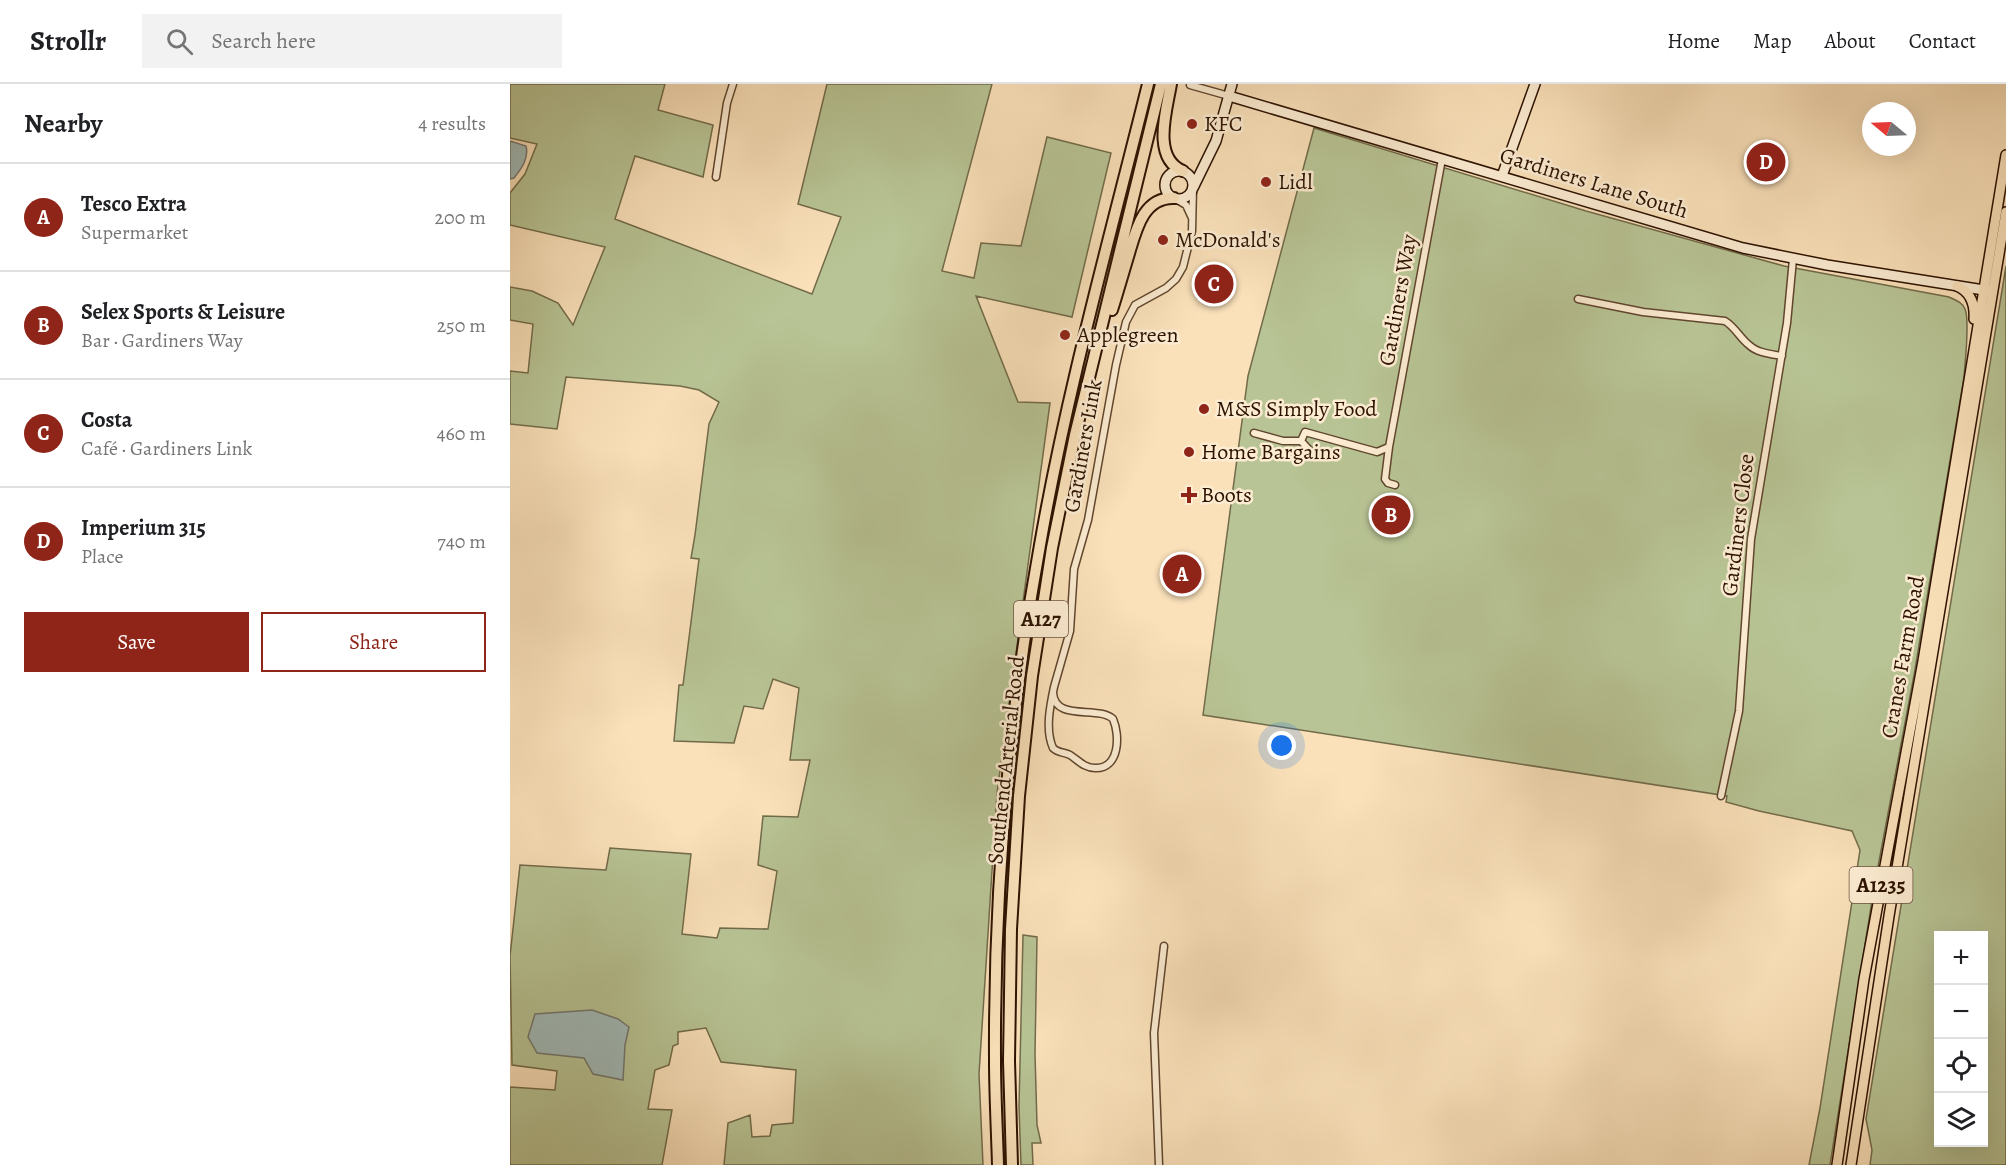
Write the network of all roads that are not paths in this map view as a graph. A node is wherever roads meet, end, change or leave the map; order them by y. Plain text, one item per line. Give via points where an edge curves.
1 (733, 84) edge
2 (1140, 84) edge
3 (1148, 84) edge
4 (1161, 84) edge
5 (1171, 84) edge
6 (1232, 84) edge
7 (1535, 84) edge
8 (1190, 85) edge
9 (1229, 96) junction
10 (2006, 155) edge
11 (1209, 156) junction
12 (1442, 159) junction
13 (1183, 171) junction
14 (1502, 176) junction
15 (716, 177) dead end
16 (1193, 188) junction
17 (1174, 198) junction
18 (2006, 212) edge
19 (1114, 218) junction
20 (1192, 231) junction
21 (1996, 242) junction
22 (1793, 259) junction
23 (1956, 286) junction
24 (1988, 291) junction
25 (1578, 299) dead end
26 (1782, 356) junction
27 (1972, 366) junction
28 (1254, 433) dead end
29 (1075, 435) junction
30 (1301, 441) junction
31 (1389, 447) junction
32 (1314, 455) dead end
33 (1395, 485) dead end
34 (1053, 693) junction
35 (1721, 796) dead end
36 (1164, 946) dead end
37 (998, 1165) edge
38 (1012, 1165) edge
39 (1159, 1165) edge
40 (1837, 1165) edge
41 (1851, 1165) edge

1 - 15 street
2 - 19 highway, A127
3 - 19 highway, Southend Arterial Road / A127
4 - 29 highway, Southend Arterial Road / A127
5 - 13 highway via 1164,144 1170,163
6 - 9 street
7 - 14 street
8 - 9 street, Gardiners Lane South
9 - 11 street
9 - 12 street, Gardiners Lane South
10 - 21 main road, Cranes Farm Road / A1235
11 - 13 street via 1196,169
11 - 16 street
12 - 14 street, Gardiners Lane South
12 - 31 street, Gardiners Way
13 - 16 street via 1191,176
13 - 17 street via 1174,171 1165,180 1165,189
14 - 22 street, Gardiners Lane South via 1743,248
16 - 17 street via 1186,198
16 - 20 street, Gardiners Link
17 - 20 street via 1189,211
17 - 29 highway, A127 via 1155,202 1138,225
18 - 21 main road, Cranes Farm Road / A1235
19 - 37 highway, Southend Arterial Road / A127 via 1062,432 1019,674 998,928
20 - 34 street, Gardiners Link via 1179,273 1166,288 1135,305 1126,322 1088,520 1074,569 1070,631
21 - 24 main road, Cranes Farm Road / A1235
22 - 23 street, Gardiners Lane South
22 - 26 street, Gardiners Close
23 - 24 street, Gardiners Lane South
23 - 27 main road, A1235 via 1969,294 1974,306
24 - 27 main road, Cranes Farm Road / A1235
24 - 41 main road, Cranes Farm Road / A1235
25 - 26 street via 1643,312 1725,321 1757,351
26 - 35 street, Gardiners Close via 1751,539 1739,711
27 - 40 main road, Cranes Farm Road / A1235 via 1875,915
28 - 30 street via 1282,441
29 - 38 highway, Southend Arterial Road / A127 via 1032,676 1019,796 1011,929
30 - 31 street via 1305,432 1377,452
30 - 32 street
31 - 33 street, Gardiners Way via 1384,478
34 - 34 street, Gardiners Link via 1054,701 1062,708 1113,719 1118,744 1105,765 1089,767 1053,748
36 - 39 street via 1154,1033

